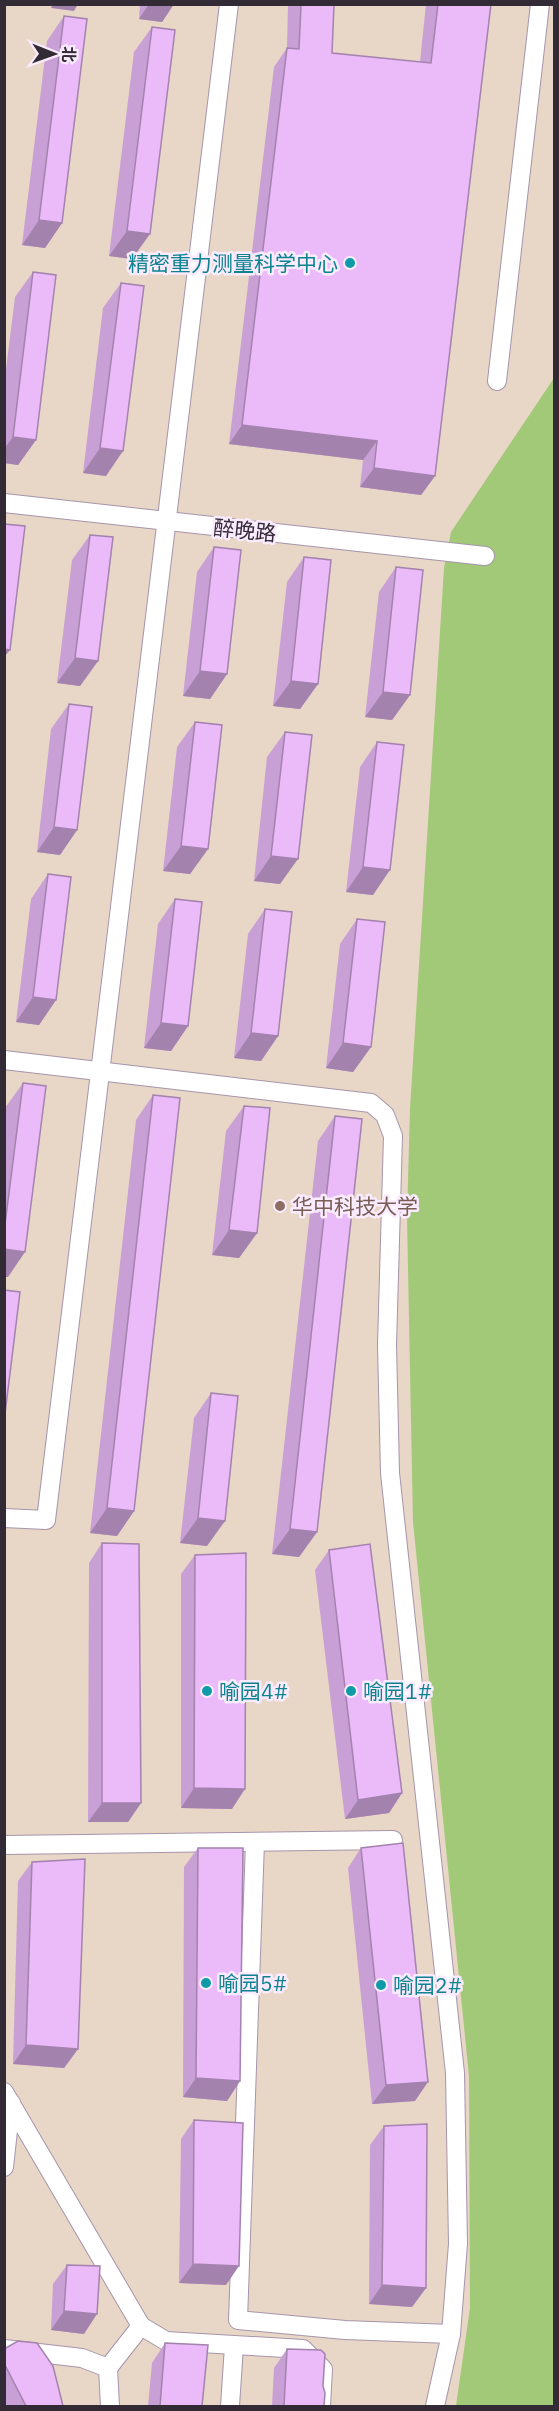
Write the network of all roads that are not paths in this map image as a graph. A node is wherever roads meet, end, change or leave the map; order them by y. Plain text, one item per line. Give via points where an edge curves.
1 (229, 4) edge
2 (540, 4) edge
3 (497, 381) dead end
4 (4, 503) edge
5 (167, 521) junction
6 (485, 556) dead end
7 (4, 1060) edge
8 (100, 1071) junction
9 (4, 1518) edge
10 (393, 1840) dead end
11 (255, 1842) junction
12 (4, 1845) edge
13 (8, 2097) edge
14 (4, 2167) edge
15 (141, 2326) junction
16 (451, 2334) junction
17 (234, 2346) junction
18 (4, 2349) edge
19 (108, 2368) junction
20 (110, 2406) edge
21 (230, 2406) edge
22 (321, 2406) edge
23 (435, 2406) edge

1 - 5 street
2 - 3 street
4 - 5 street, 醉晚路
5 - 6 street, 醉晚路
5 - 8 street
7 - 8 street
8 - 9 street via 46,1520
8 - 16 street via 371,1103 385,1115 393,1136 387,1345 390,1473 455,2073 458,2244
10 - 11 street
11 - 12 street
11 - 16 street via 238,2320
13 - 14 street
13 - 15 street
15 - 17 street via 166,2341
15 - 19 street
16 - 23 street
17 - 21 street
17 - 22 street via 303,2349 323,2369
18 - 19 street via 82,2358
19 - 20 street

